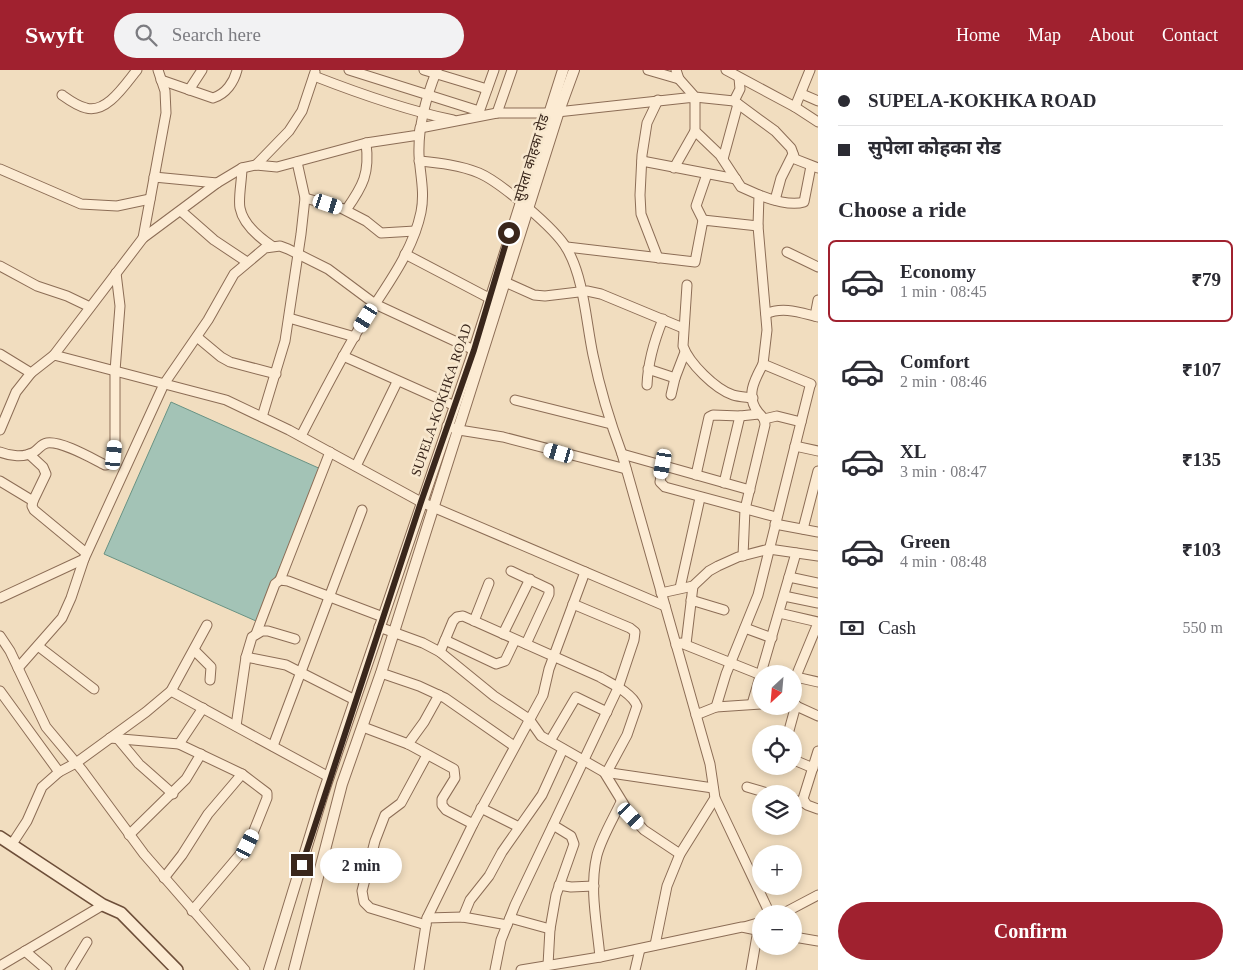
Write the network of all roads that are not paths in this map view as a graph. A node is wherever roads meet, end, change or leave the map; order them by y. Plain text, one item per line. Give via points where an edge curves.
1 (137, 70) edge
2 (158, 70) edge
3 (202, 70) edge
4 (238, 70) edge
5 (349, 70) edge
6 (424, 70) edge
7 (494, 70) edge
8 (512, 70) edge
9 (563, 70) edge
10 (574, 70) edge
11 (648, 70) edge
12 (676, 70) edge
13 (726, 70) edge
14 (810, 70) edge
15 (436, 72) edge
16 (315, 73) edge
17 (739, 78) junction
18 (679, 79) junction
19 (161, 80) junction
20 (487, 89) junction
21 (190, 90) junction
22 (802, 94) junction
23 (62, 95) dead end
24 (428, 96) junction
25 (695, 97) junction
26 (658, 100) junction
27 (818, 101) edge
28 (736, 102) junction
29 (795, 107) junction
30 (559, 111) junction
31 (497, 113) junction
32 (548, 113) junction
33 (423, 114) junction
34 (478, 114) junction
35 (459, 121) junction
36 (818, 122) edge
37 (695, 131) junction
38 (419, 135) junction
39 (366, 143) junction
40 (793, 154) junction
41 (723, 159) junction
42 (642, 160) junction
43 (419, 161) junction
44 (298, 162) junction
45 (256, 164) junction
46 (814, 167) edge
47 (242, 168) junction
48 (674, 168) junction
49 (0, 169) edge
50 (707, 174) junction
51 (154, 177) junction
52 (736, 179) junction
53 (217, 183) junction
54 (759, 195) junction
55 (305, 198) junction
56 (150, 199) junction
57 (775, 200) junction
58 (520, 201) junction
59 (530, 208) junction
60 (346, 210) junction
61 (181, 211) junction
62 (703, 220) junction
63 (758, 226) junction
64 (415, 231) junction
65 (143, 238) junction
66 (272, 246) junction
67 (567, 247) junction
68 (787, 252) dead end
69 (298, 254) junction
70 (405, 254) junction
71 (658, 258) junction
72 (247, 262) junction
73 (0, 266) edge
74 (818, 267) edge
75 (116, 273) junction
76 (505, 282) junction
77 (687, 285) dead end
78 (581, 291) junction
79 (489, 298) junction
80 (818, 300) edge
81 (375, 304) junction
82 (90, 308) junction
83 (766, 314) junction
84 (816, 317) edge
85 (289, 318) junction
86 (663, 319) junction
87 (684, 328) junction
88 (197, 337) junction
89 (354, 337) junction
90 (474, 350) junction
91 (685, 352) junction
92 (0, 354) edge
93 (54, 355) junction
94 (343, 356) junction
95 (763, 364) junction
96 (648, 369) junction
97 (115, 371) junction
98 (31, 373) junction
99 (276, 374) junction
100 (675, 378) junction
101 (397, 382) junction
102 (164, 384) junction
103 (647, 385) dead end
104 (811, 385) edge
105 (671, 396) dead end
106 (515, 400) dead end
107 (455, 406) junction
108 (757, 408) junction
109 (740, 416) junction
110 (2, 417) edge
111 (262, 417) junction
112 (610, 419) junction
113 (801, 422) junction
114 (447, 426) junction
115 (0, 430) edge
116 (459, 430) junction
117 (301, 436) junction
118 (795, 446) junction
119 (818, 451) edge
120 (0, 452) edge
121 (330, 452) junction
122 (29, 454) junction
123 (622, 454) junction
124 (663, 464) junction
125 (356, 466) junction
126 (626, 469) junction
127 (818, 471) edge
128 (696, 475) junction
129 (0, 481) edge
130 (724, 483) junction
131 (750, 490) junction
132 (700, 498) junction
133 (33, 501) junction
134 (421, 502) junction
135 (434, 507) junction
136 (745, 509) junction
137 (362, 510) dead end
138 (808, 510) junction
139 (818, 512) edge
140 (776, 521) junction
141 (802, 529) junction
142 (818, 532) edge
143 (769, 549) junction
144 (796, 553) junction
145 (85, 556) junction
146 (743, 556) junction
147 (818, 556) edge
148 (511, 571) dead end
149 (586, 572) junction
150 (789, 578) junction
151 (530, 579) junction
152 (280, 580) junction
153 (489, 583) dead end
154 (818, 583) edge
155 (693, 586) junction
156 (680, 588) junction
157 (661, 594) junction
158 (784, 596) junction
159 (0, 598) edge
160 (330, 598) junction
161 (691, 600) junction
162 (818, 603) edge
163 (573, 604) junction
164 (665, 606) junction
165 (724, 610) dead end
166 (779, 613) junction
167 (474, 621) junction
168 (381, 622) junction
169 (818, 622) edge
170 (207, 626) dead end
171 (745, 628) junction
172 (394, 632) junction
173 (256, 634) junction
174 (503, 634) junction
175 (0, 636) edge
176 (772, 638) junction
177 (295, 639) dead end
178 (445, 640) junction
179 (515, 640) junction
180 (526, 644) junction
181 (681, 644) junction
182 (38, 646) junction
183 (194, 650) junction
184 (440, 652) junction
185 (246, 657) junction
186 (553, 657) junction
187 (731, 663) junction
188 (763, 665) edge
189 (801, 665) edge
190 (18, 668) junction
191 (752, 671) edge
192 (301, 672) junction
193 (381, 673) junction
194 (210, 680) dead end
195 (802, 680) edge
196 (818, 682) edge
197 (618, 688) junction
198 (94, 689) dead end
199 (0, 691) edge
200 (171, 691) junction
201 (439, 695) junction
202 (355, 700) junction
203 (752, 704) edge
204 (716, 707) junction
205 (203, 708) junction
206 (802, 708) edge
207 (606, 712) junction
208 (696, 715) junction
209 (818, 716) edge
210 (529, 719) junction
211 (236, 726) junction
212 (363, 727) junction
213 (114, 739) junction
214 (550, 741) junction
215 (179, 744) junction
216 (408, 744) junction
217 (273, 746) junction
218 (514, 746) junction
219 (563, 749) junction
220 (818, 751) edge
221 (201, 754) junction
222 (427, 754) junction
223 (583, 760) junction
224 (802, 763) edge
225 (66, 768) junction
226 (813, 768) junction
227 (605, 772) junction
228 (242, 774) junction
229 (329, 776) junction
230 (747, 787) dead end
231 (713, 788) junction
232 (752, 788) edge
233 (173, 794) junction
234 (715, 798) junction
235 (621, 802) junction
236 (804, 803) joint
237 (481, 808) junction
238 (818, 809) edge
239 (473, 824) junction
240 (554, 825) junction
241 (519, 827) junction
242 (129, 834) junction
243 (0, 837) edge
244 (12, 844) junction
245 (680, 854) junction
246 (164, 878) junction
247 (559, 884) junction
248 (594, 886) junction
249 (815, 897) edge
250 (103, 905) junction
251 (766, 905) edge
252 (799, 905) edge
253 (192, 911) junction
254 (463, 917) junction
255 (426, 921) junction
256 (509, 921) junction
257 (752, 928) edge
258 (550, 929) junction
259 (802, 938) edge
260 (818, 941) edge
261 (87, 942) dead end
262 (655, 945) junction
263 (640, 949) junction
264 (25, 951) junction
265 (754, 955) edge
266 (600, 957) junction
267 (0, 966) edge
268 (548, 966) junction
269 (47, 970) edge
270 (70, 970) edge
271 (177, 970) edge
272 (245, 970) edge
273 (269, 970) edge
274 (294, 970) edge
275 (419, 970) edge
276 (495, 970) edge
277 (521, 970) edge
278 (636, 970) edge
279 (751, 970) edge

1 - 23 street via 109,101 97,108 85,108
2 - 19 street
3 - 21 street
4 - 21 street via 233,82 217,96 209,97
5 - 24 street
6 - 15 street
7 - 20 street
8 - 31 street
9 - 32 street, SUPELA-KOKHKA ROAD
10 - 30 street, सुपेला कोहका रोड
11 - 18 street
12 - 18 street
13 - 17 street
14 - 22 street
15 - 20 street
15 - 24 street
16 - 33 street via 374,99
16 - 45 street via 302,111 290,131
17 - 28 street
17 - 29 street
18 - 25 street
19 - 21 street
19 - 51 street via 166,113
20 - 34 street
22 - 27 street
22 - 29 street
24 - 33 street
24 - 34 street
25 - 26 street
25 - 28 street
25 - 37 street
26 - 30 street
26 - 42 street via 647,123
28 - 40 street via 776,131
28 - 41 street
29 - 36 street
30 - 32 street
30 - 59 street, सुपेला कोहका रोड
31 - 32 street
31 - 34 street
32 - 58 street, SUPELA-KOKHKA ROAD
33 - 35 street
33 - 38 street
34 - 35 street
35 - 38 street via 420,128
37 - 41 street
37 - 48 street
38 - 39 street
38 - 43 street
39 - 44 street
39 - 60 street via 367,171
40 - 46 street via 796,159
40 - 57 street
41 - 52 street
42 - 48 street
42 - 71 street via 641,214
43 - 58 street via 480,173
43 - 64 street via 423,188
44 - 45 street via 276,167
44 - 55 street
45 - 47 street
46 - 57 street via 804,202
47 - 53 street
47 - 66 street via 240,208 254,233
48 - 50 street
49 - 56 street via 81,204 117,206
50 - 52 street
50 - 62 street via 696,206
51 - 53 street
51 - 56 street
52 - 54 street via 741,187
53 - 61 street
54 - 57 street
54 - 63 street
55 - 60 street
55 - 69 street
56 - 65 street
58 - 59 street
58 - 79 street, SUPELA-KOKHKA ROAD
59 - 67 street
59 - 76 street, सुपेला कोहका रोड
60 - 64 street via 381,233
61 - 65 street
61 - 72 street via 214,240
62 - 63 street
62 - 71 street via 695,262
63 - 83 street
64 - 70 street
65 - 75 street
66 - 69 street
66 - 72 street
67 - 71 street
67 - 78 street
68 - 74 street
69 - 81 street via 328,269
69 - 85 street
70 - 79 street
70 - 81 street
72 - 88 street via 234,274
73 - 82 street
75 - 82 street
75 - 97 street via 120,306
76 - 78 street via 534,295
76 - 116 street, सुपेला कोहका रोड
77 - 87 street
78 - 86 street via 620,300
78 - 112 street via 593,356
79 - 90 street, SUPELA-KOKHKA ROAD
80 - 84 street
81 - 89 street
81 - 90 street
82 - 93 street
83 - 84 street via 774,310 789,310
83 - 95 street via 768,330
85 - 89 street
85 - 99 street
86 - 87 street
86 - 96 street via 652,346
87 - 91 street
88 - 99 street via 230,362
88 - 102 street
89 - 94 street
90 - 107 street, SUPELA-KOKHKA ROAD
91 - 100 street
91 - 108 street via 691,362 720,388
92 - 98 street
93 - 97 street
93 - 98 street
94 - 101 street
94 - 117 street
95 - 104 street
95 - 108 street via 751,388
96 - 100 street
96 - 103 street
97 - 102 street
97 - 122 street via 115,441 111,464 105,465 53,443 44,444
98 - 110 street
99 - 111 street
100 - 105 street
101 - 107 street
101 - 125 street
102 - 111 street via 226,400
102 - 145 street
104 - 113 street
106 - 112 street
107 - 114 street, SUPELA-KOKHKA ROAD
108 - 109 street
108 - 113 street
108 - 131 street via 766,425
109 - 128 street via 716,414 709,417
109 - 130 street
110 - 115 street
111 - 117 street
112 - 123 street
113 - 118 street
114 - 116 street
114 - 134 street, SUPELA-KOKHKA ROAD
116 - 126 street via 503,437
116 - 135 street, सुपेला कोहका रोड
117 - 121 street
118 - 119 street
118 - 140 street
120 - 122 street via 12,456
121 - 125 street
121 - 152 street
122 - 133 street via 46,474
123 - 124 street
123 - 126 street
124 - 128 street
124 - 132 street via 660,479 663,486
125 - 134 street
126 - 157 street
127 - 138 street
128 - 130 street
129 - 133 street
130 - 131 street
131 - 136 street
132 - 136 street
132 - 156 street
133 - 145 street via 34,510
134 - 135 street
134 - 168 street, SUPELA-KOKHKA ROAD
135 - 149 street
135 - 172 street, सुपेला कोहका रोड
136 - 140 street
136 - 146 street
137 - 160 street
138 - 139 street
138 - 141 street
140 - 141 street
140 - 143 street
141 - 142 street
143 - 144 street
143 - 146 street
143 - 171 street via 758,595
144 - 147 street
144 - 150 street
145 - 159 street
145 - 182 street via 67,609
146 - 155 street via 709,571
148 - 151 street
149 - 163 street
149 - 164 street
150 - 154 street
150 - 158 street
151 - 174 street
151 - 180 street via 548,587 550,592
152 - 160 street
152 - 173 street via 275,584
153 - 167 street
155 - 156 street
155 - 161 street
156 - 157 street
157 - 164 street
158 - 162 street
158 - 166 street
160 - 168 street
160 - 192 street
161 - 165 street
161 - 181 street
163 - 186 street
163 - 197 street via 635,632
164 - 181 street
166 - 169 street
166 - 176 street
167 - 174 street
167 - 178 street via 457,617
168 - 172 street
168 - 202 street, SUPELA-KOKHKA ROAD
169 - 189 street
170 - 183 street
171 - 176 street
171 - 187 street
172 - 184 street
172 - 193 street, सुपेला कोहका रोड
173 - 177 street via 274,632
173 - 185 street
174 - 179 street
175 - 190 street
176 - 188 street
178 - 179 street via 496,664 505,661
178 - 184 street
179 - 180 street
180 - 186 street
181 - 187 street
181 - 208 street
182 - 190 street
182 - 198 street
183 - 194 street via 211,667
183 - 200 street
184 - 210 street via 494,696
185 - 192 street via 278,661
185 - 211 street
186 - 197 street
186 - 210 street via 542,695
187 - 191 street
187 - 204 street
190 - 225 street
192 - 202 street
192 - 217 street
193 - 201 street
193 - 212 street, सुपेला कोहका रोड
195 - 196 street
197 - 207 street
197 - 227 street via 637,706 627,735
199 - 225 street
200 - 205 street
200 - 213 street
201 - 216 street
201 - 218 street
202 - 229 street, SUPELA-KOKHKA ROAD
203 - 204 street
204 - 208 street
205 - 211 street
205 - 215 street
206 - 209 street
207 - 214 street via 576,697
207 - 223 street
208 - 231 street via 710,764
210 - 214 street via 540,736
210 - 218 street
211 - 217 street
212 - 216 street
212 - 274 street, सुपेला कोहका रोड via 342,784
213 - 215 street
213 - 225 street
213 - 233 street
214 - 219 street
215 - 221 street
216 - 222 street
217 - 229 street
218 - 237 street
219 - 223 street
219 - 241 street via 549,782
220 - 226 street
221 - 228 street
221 - 233 street
222 - 239 street via 455,771 455,778 441,802 443,808
222 - 255 street via 401,803 385,815 362,891 364,902 370,908
223 - 227 street
223 - 240 street
224 - 226 street
225 - 242 street
225 - 244 street via 42,787 27,821
226 - 236 street
227 - 231 street
227 - 235 street
228 - 246 street via 217,803
228 - 253 street via 266,793 264,806 242,852
229 - 273 street, SUPELA-KOKHKA ROAD
230 - 232 street
231 - 234 street
233 - 242 street
234 - 245 street
234 - 251 street
235 - 245 street via 644,830
235 - 248 street via 597,854
236 - 238 street
237 - 239 street
237 - 241 street
239 - 255 street
240 - 247 street via 571,836 574,844
240 - 256 street
241 - 254 street via 470,900
242 - 246 street
243 - 244 main road
244 - 250 main road
245 - 262 street via 667,886
246 - 253 street
247 - 248 street
247 - 258 street
248 - 266 street
249 - 252 street
250 - 264 street
250 - 271 main road via 121,913
253 - 272 street
254 - 255 street
254 - 256 street
255 - 275 street
256 - 258 street
256 - 276 street
257 - 262 street
258 - 268 street
259 - 260 street
261 - 270 street
262 - 263 street
263 - 266 street
263 - 278 street
264 - 267 street
264 - 269 street
265 - 279 street
266 - 268 street
268 - 277 street

